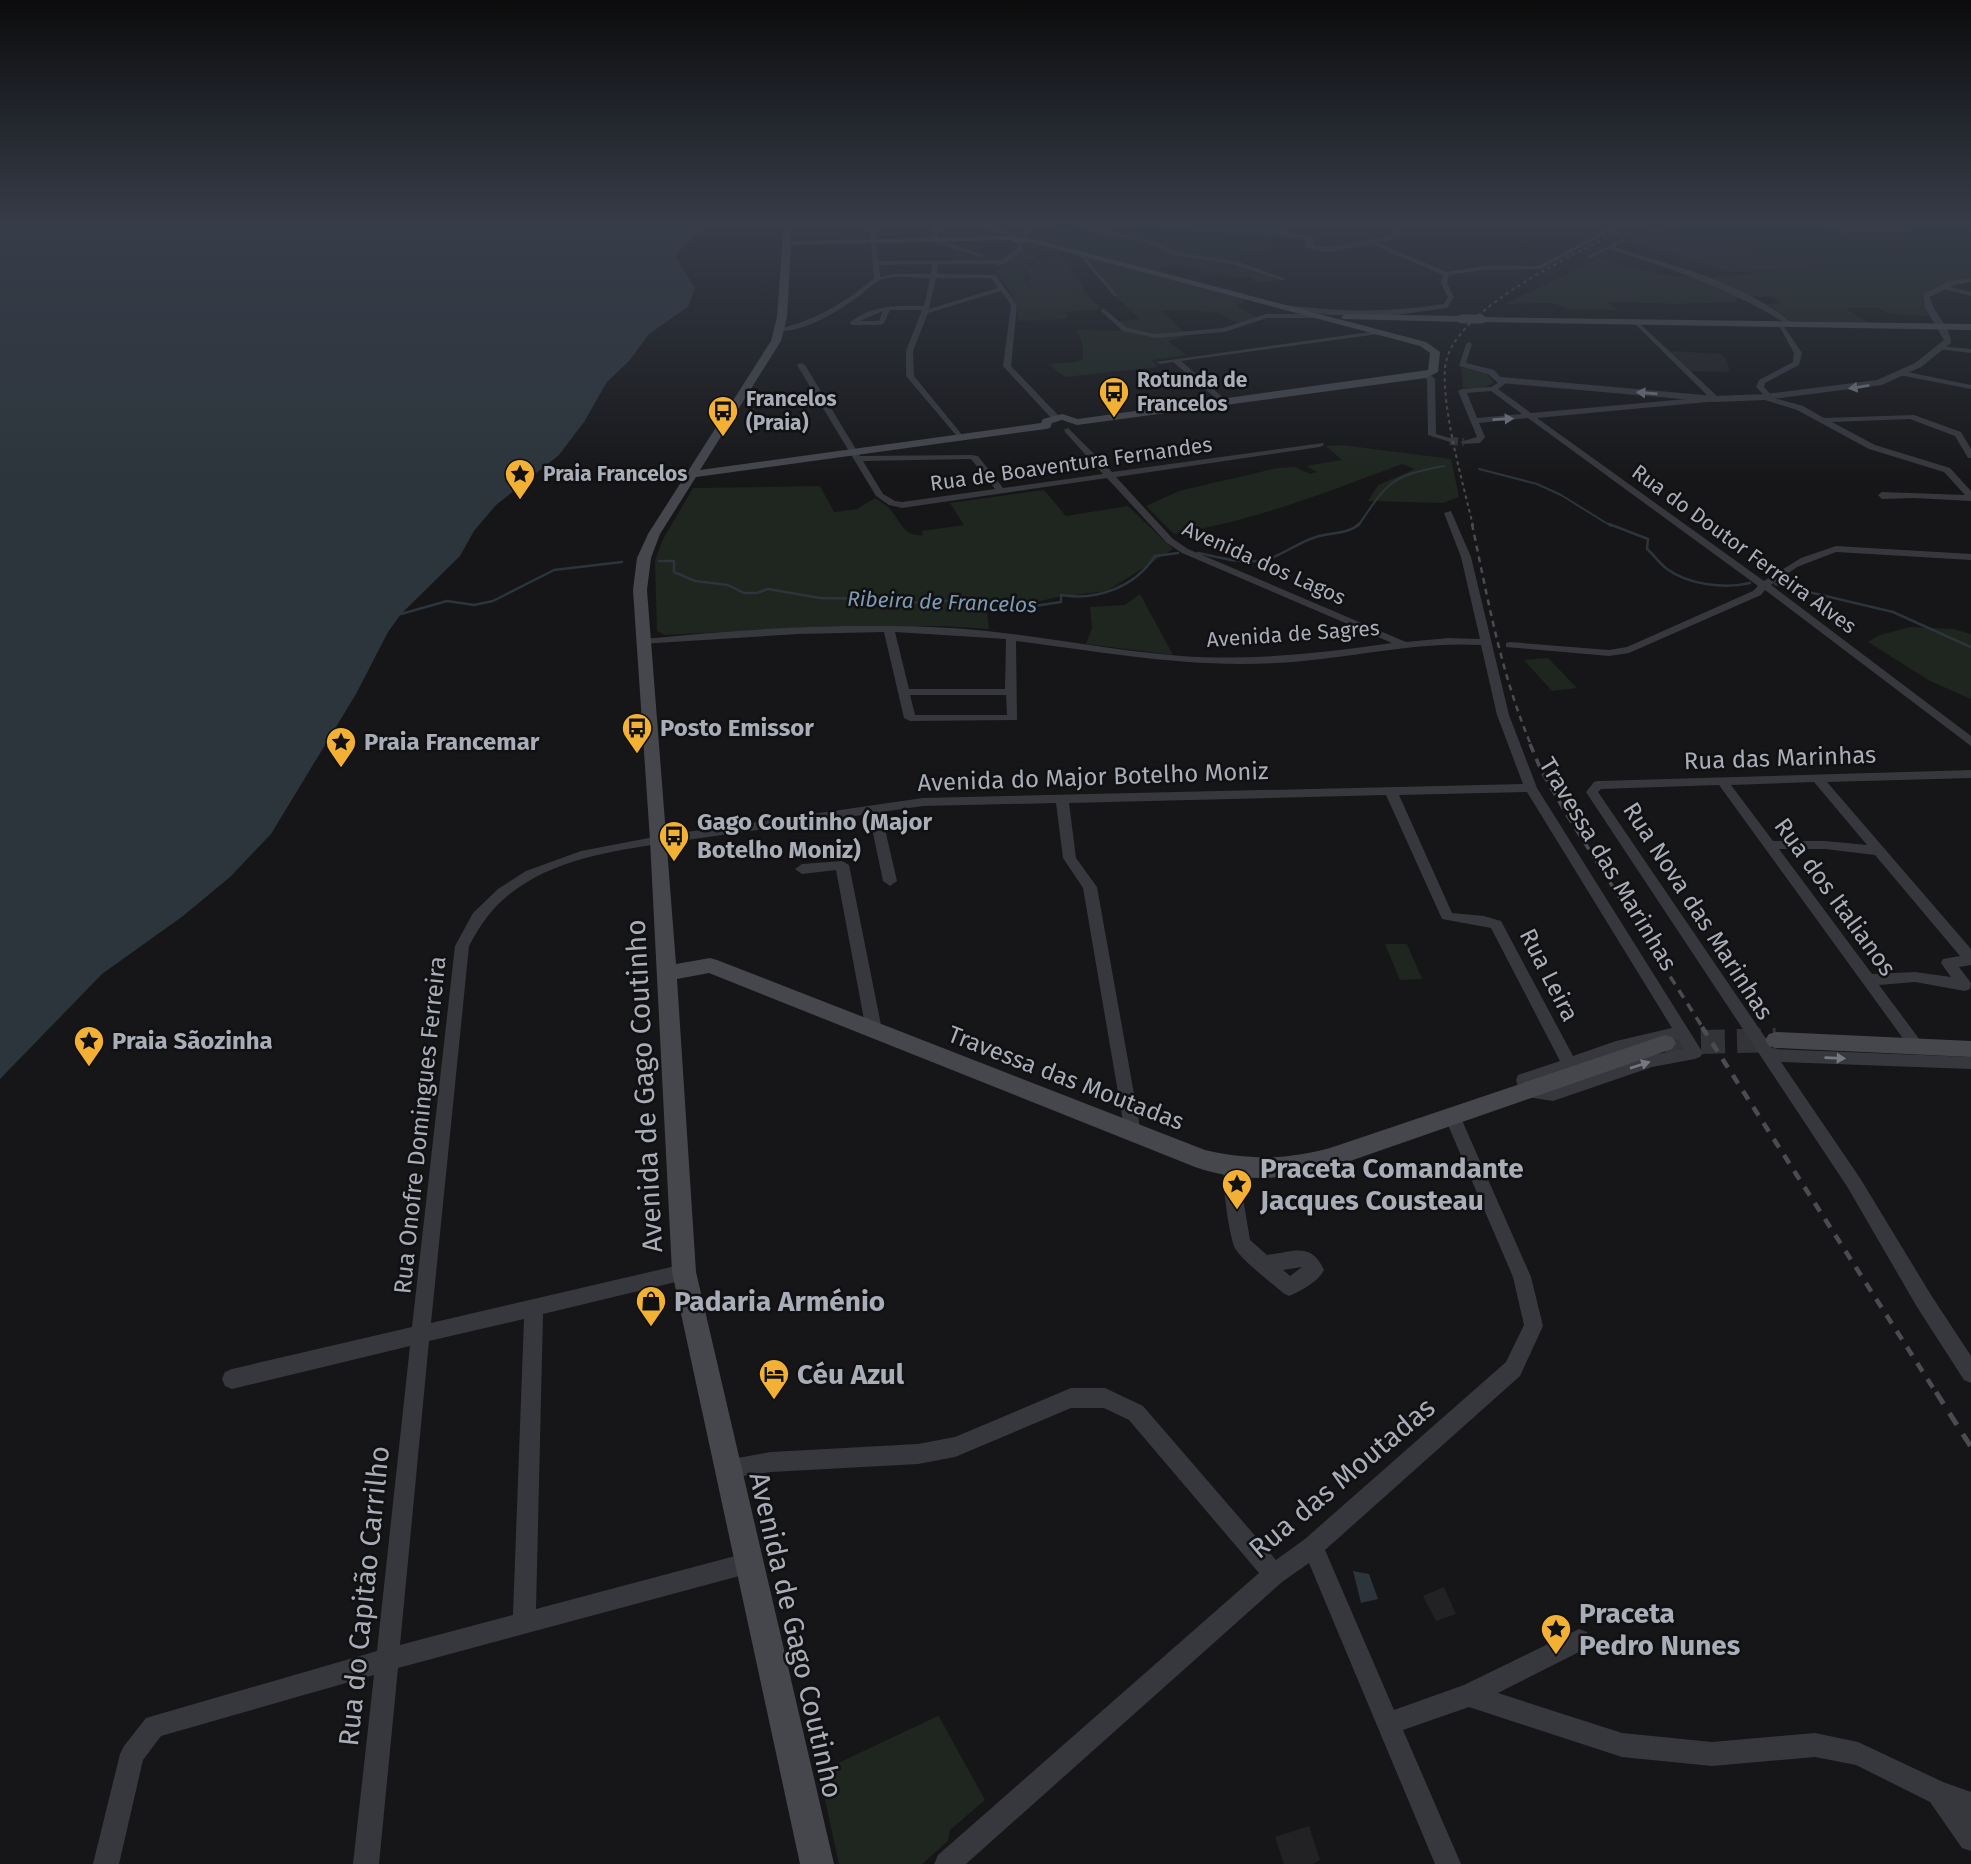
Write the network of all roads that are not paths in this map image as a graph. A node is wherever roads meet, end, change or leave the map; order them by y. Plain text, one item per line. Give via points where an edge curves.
1 (782, 311) edge
2 (828, 311) edge
3 (872, 311) edge
4 (886, 311) edge
5 (925, 311) edge
6 (1013, 311) edge
7 (1104, 311) edge
8 (1297, 311) edge
9 (1314, 311) edge
10 (1411, 311) edge
11 (1768, 311) edge
12 (1931, 311) edge
13 (1317, 316) junction
14 (1342, 320) junction
15 (1635, 321) junction
16 (1785, 324) junction
17 (1944, 327) junction
18 (1971, 327) edge
19 (780, 330) junction
20 (1377, 333) junction
21 (1469, 344) dead end
22 (1940, 348) junction
23 (1971, 351) edge
24 (1175, 360) junction
25 (1160, 362) dead end
26 (801, 365) dead end
27 (1902, 373) junction
28 (1426, 375) junction
29 (1502, 380) junction
30 (1971, 387) edge
31 (1493, 389) junction
32 (1768, 397) junction
33 (1714, 399) junction
34 (1224, 403) junction
35 (1531, 417) junction
36 (1056, 418) junction
37 (1825, 420) junction
38 (1474, 421) junction
39 (1077, 422) junction
40 (1046, 426) junction
41 (1068, 430) junction
42 (960, 438) junction
43 (1450, 441) tunnel mouth
44 (1464, 442) dead end
45 (1320, 445) dead end
46 (856, 455) junction
47 (1971, 456) edge
48 (698, 467) junction
49 (1110, 476) junction
50 (1002, 492) junction
51 (1882, 495) dead end
52 (1971, 495) edge
53 (1448, 513) dead end
54 (1971, 556) edge
55 (1762, 586) junction
56 (889, 629) junction
57 (1011, 636) junction
58 (644, 642) junction
59 (1484, 642) junction
60 (1405, 645) junction
61 (1510, 645) dead end
62 (904, 692) junction
63 (1011, 692) junction
64 (1971, 742) edge
65 (1971, 774) edge
66 (1817, 778) junction
67 (1722, 781) junction
68 (1531, 788) junction
69 (1391, 792) junction
70 (1592, 792) joint
71 (1062, 799) junction
72 (874, 808) junction
73 (659, 840) junction
74 (1769, 845) junction
75 (1878, 851) junction
76 (802, 869) dead end
77 (890, 881) dead end
78 (1971, 959) edge
79 (667, 972) junction
80 (1867, 979) junction
81 (874, 1030) junction
82 (1751, 1033) junction
83 (1674, 1037) junction
84 (1912, 1040) junction
85 (1971, 1043) edge
86 (1771, 1048) junction
87 (1971, 1049) edge
88 (1971, 1063) edge
89 (1569, 1064) junction
90 (1527, 1091) junction
91 (1453, 1118) junction
92 (1133, 1133) junction
93 (1231, 1167) junction
94 (1265, 1264) dead end
95 (684, 1272) junction
96 (534, 1308) junction
97 (421, 1334) junction
98 (1971, 1373) edge
99 (232, 1379) dead end
100 (729, 1468) junction
101 (1313, 1547) junction
102 (750, 1563) junction
103 (1274, 1574) junction
104 (523, 1624) junction
105 (1579, 1640) dead end
106 (387, 1660) junction
107 (1469, 1695) junction
108 (1388, 1724) junction
109 (1940, 1793) junction
110 (1971, 1804) edge
111 (1971, 1839) edge
112 (106, 1864) edge
113 (366, 1864) edge
114 (817, 1864) edge
115 (947, 1864) edge
116 (1448, 1864) edge

1 - 19 main road
2 - 19 street via 802,326
3 - 4 street via 852,323 881,323
5 - 42 street via 906,364 910,376
6 - 36 street via 1007,366
7 - 13 street via 1125,330 1156,336 1224,330 1266,316
8 - 13 main road
9 - 10 street
11 - 16 street
12 - 17 street
13 - 14 main road
14 - 15 main road, bridge
14 - 20 main road
15 - 16 main road
15 - 33 street
16 - 17 main road
16 - 32 street via 1798,353 1796,363 1762,382 1760,387
17 - 18 main road
17 - 22 street via 1948,341
19 - 48 main road, Avenida de Gago Coutinho
20 - 24 street
20 - 28 main road via 1433,348 1433,372
21 - 29 street via 1462,364
22 - 23 street
22 - 27 street
24 - 25 street
24 - 34 street
26 - 46 street, Rua de Boaventura Fernandes
27 - 30 street
27 -> 32 street via 1857,387
28 - 34 main road
28 - 43 street via 1433,394 1431,432 1433,437
29 - 31 street
33 -> 29 street
31 - 35 street, Rua do Doutor Ferreira Alves
31 - 38 street via 1462,391
32 - 33 street
32 - 37 street
33 - 35 street
34 - 39 main road
38 -> 35 street
35 - 55 street, Rua do Doutor Ferreira Alves
36 - 39 main road
36 - 40 main road via 1046,421
37 - 47 street via 1911,417 1958,434
37 - 52 street via 1872,447 1957,474
38 - 44 street via 1480,440
39 - 41 main road via 1077,427
40 - 41 main road
40 - 42 main road
41 - 49 street, Avenida dos Lagos
42 - 46 main road
45 - 49 street, Rua de Boaventura Fernandes
46 - 48 main road via 724,469
46 - 50 street via 975,458
46 - 50 street, Rua de Boaventura Fernandes via 880,496 892,503 914,505
48 - 58 main road, Avenida de Gago Coutinho via 646,549 640,575
49 - 50 street, Rua de Boaventura Fernandes
49 - 60 street, Avenida dos Lagos via 1170,541 1185,551
51 - 52 street
53 - 59 street, Travessa das Marinhas via 1466,557
54 - 55 street via 1836,548
55 - 61 street via 1756,593 1629,650 1609,653
55 - 64 street, Rua do Doutor Ferreira Alves
56 - 57 street, Avenida de Sagres
56 - 58 street, Avenida de Sagres
56 - 62 street
57 - 60 street, Avenida de Sagres via 1216,662
57 - 63 street
58 - 73 main road, Avenida de Gago Coutinho
59 - 60 street, Avenida de Sagres
59 - 68 street, Travessa das Marinhas via 1503,715
62 - 63 street
62 - 63 street via 910,718 1013,718
65 - 66 street, Rua das Marinhas
66 - 67 street, Rua das Marinhas
66 - 75 street
67 - 70 street, Rua das Marinhas via 1598,785
67 - 74 street, Rua dos Italianos
68 - 69 street, Avenida do Major Botelho Moniz
68 - 83 street, Travessa das Marinhas
69 - 71 street, Avenida do Major Botelho Moniz
69 - 89 street, Rua Leira via 1447,916 1489,920 1496,925
70 - 82 street, Rua Nova das Marinhas
71 - 72 street, Avenida do Major Botelho Moniz via 923,802
71 - 92 street via 1070,858 1090,887
72 - 73 street, Avenida do Major Botelho Moniz
72 - 77 street
73 - 79 main road, Avenida de Gago Coutinho
73 - 97 street, Rua Onofre Domingues Ferreira via 581,855 531,874 489,904 467,932 459,964
74 - 75 street
74 - 80 street, Rua dos Italianos
75 - 78 street
76 - 81 street via 842,865
78 - 80 street via 1948,963 1965,985 1915,977
79 - 81 main road, Travessa das Moutadas via 710,965
79 - 95 main road, Avenida de Gago Coutinho
80 - 84 street, Rua dos Italianos
81 - 92 main road, Travessa das Moutadas
82 - 84 street
82 - 86 street, Rua Nova das Marinhas
83 - 89 street via 1616,1047
83 - 90 main road
90 -> 83 street via 1553,1094 1652,1061 1695,1053
84 - 85 street
86 - 87 main road
86 -> 88 street
86 - 98 street, Rua Nova das Marinhas
89 - 90 street via 1524,1080
90 - 91 main road
91 - 93 main road, Travessa das Moutadas via 1291,1169
91 - 101 street, Rua das Moutadas via 1522,1277 1534,1326 1513,1369
92 - 93 main road, Travessa das Moutadas
93 - 94 street via 1242,1244
95 - 96 street
95 - 100 main road, Avenida de Gago Coutinho
96 - 97 street
96 - 104 street
97 - 99 street
97 - 106 street, Rua do Capitão Carrilho
100 - 102 main road, Avenida de Gago Coutinho
100 - 103 street via 918,1454 955,1447 1071,1398 1105,1398 1136,1413
101 - 103 street, Rua das Moutadas
101 - 108 street
102 - 104 street
102 - 114 main road, Avenida de Gago Coutinho
103 - 115 street, Rua das Moutadas
104 - 106 street
105 - 107 street
106 - 112 street via 154,1726 132,1755
106 - 113 street, Rua do Capitão Carrilho
107 - 108 street
107 - 109 street via 1622,1745 1712,1754 1815,1745 1858,1754
108 - 116 street
109 - 110 street
109 - 111 street

